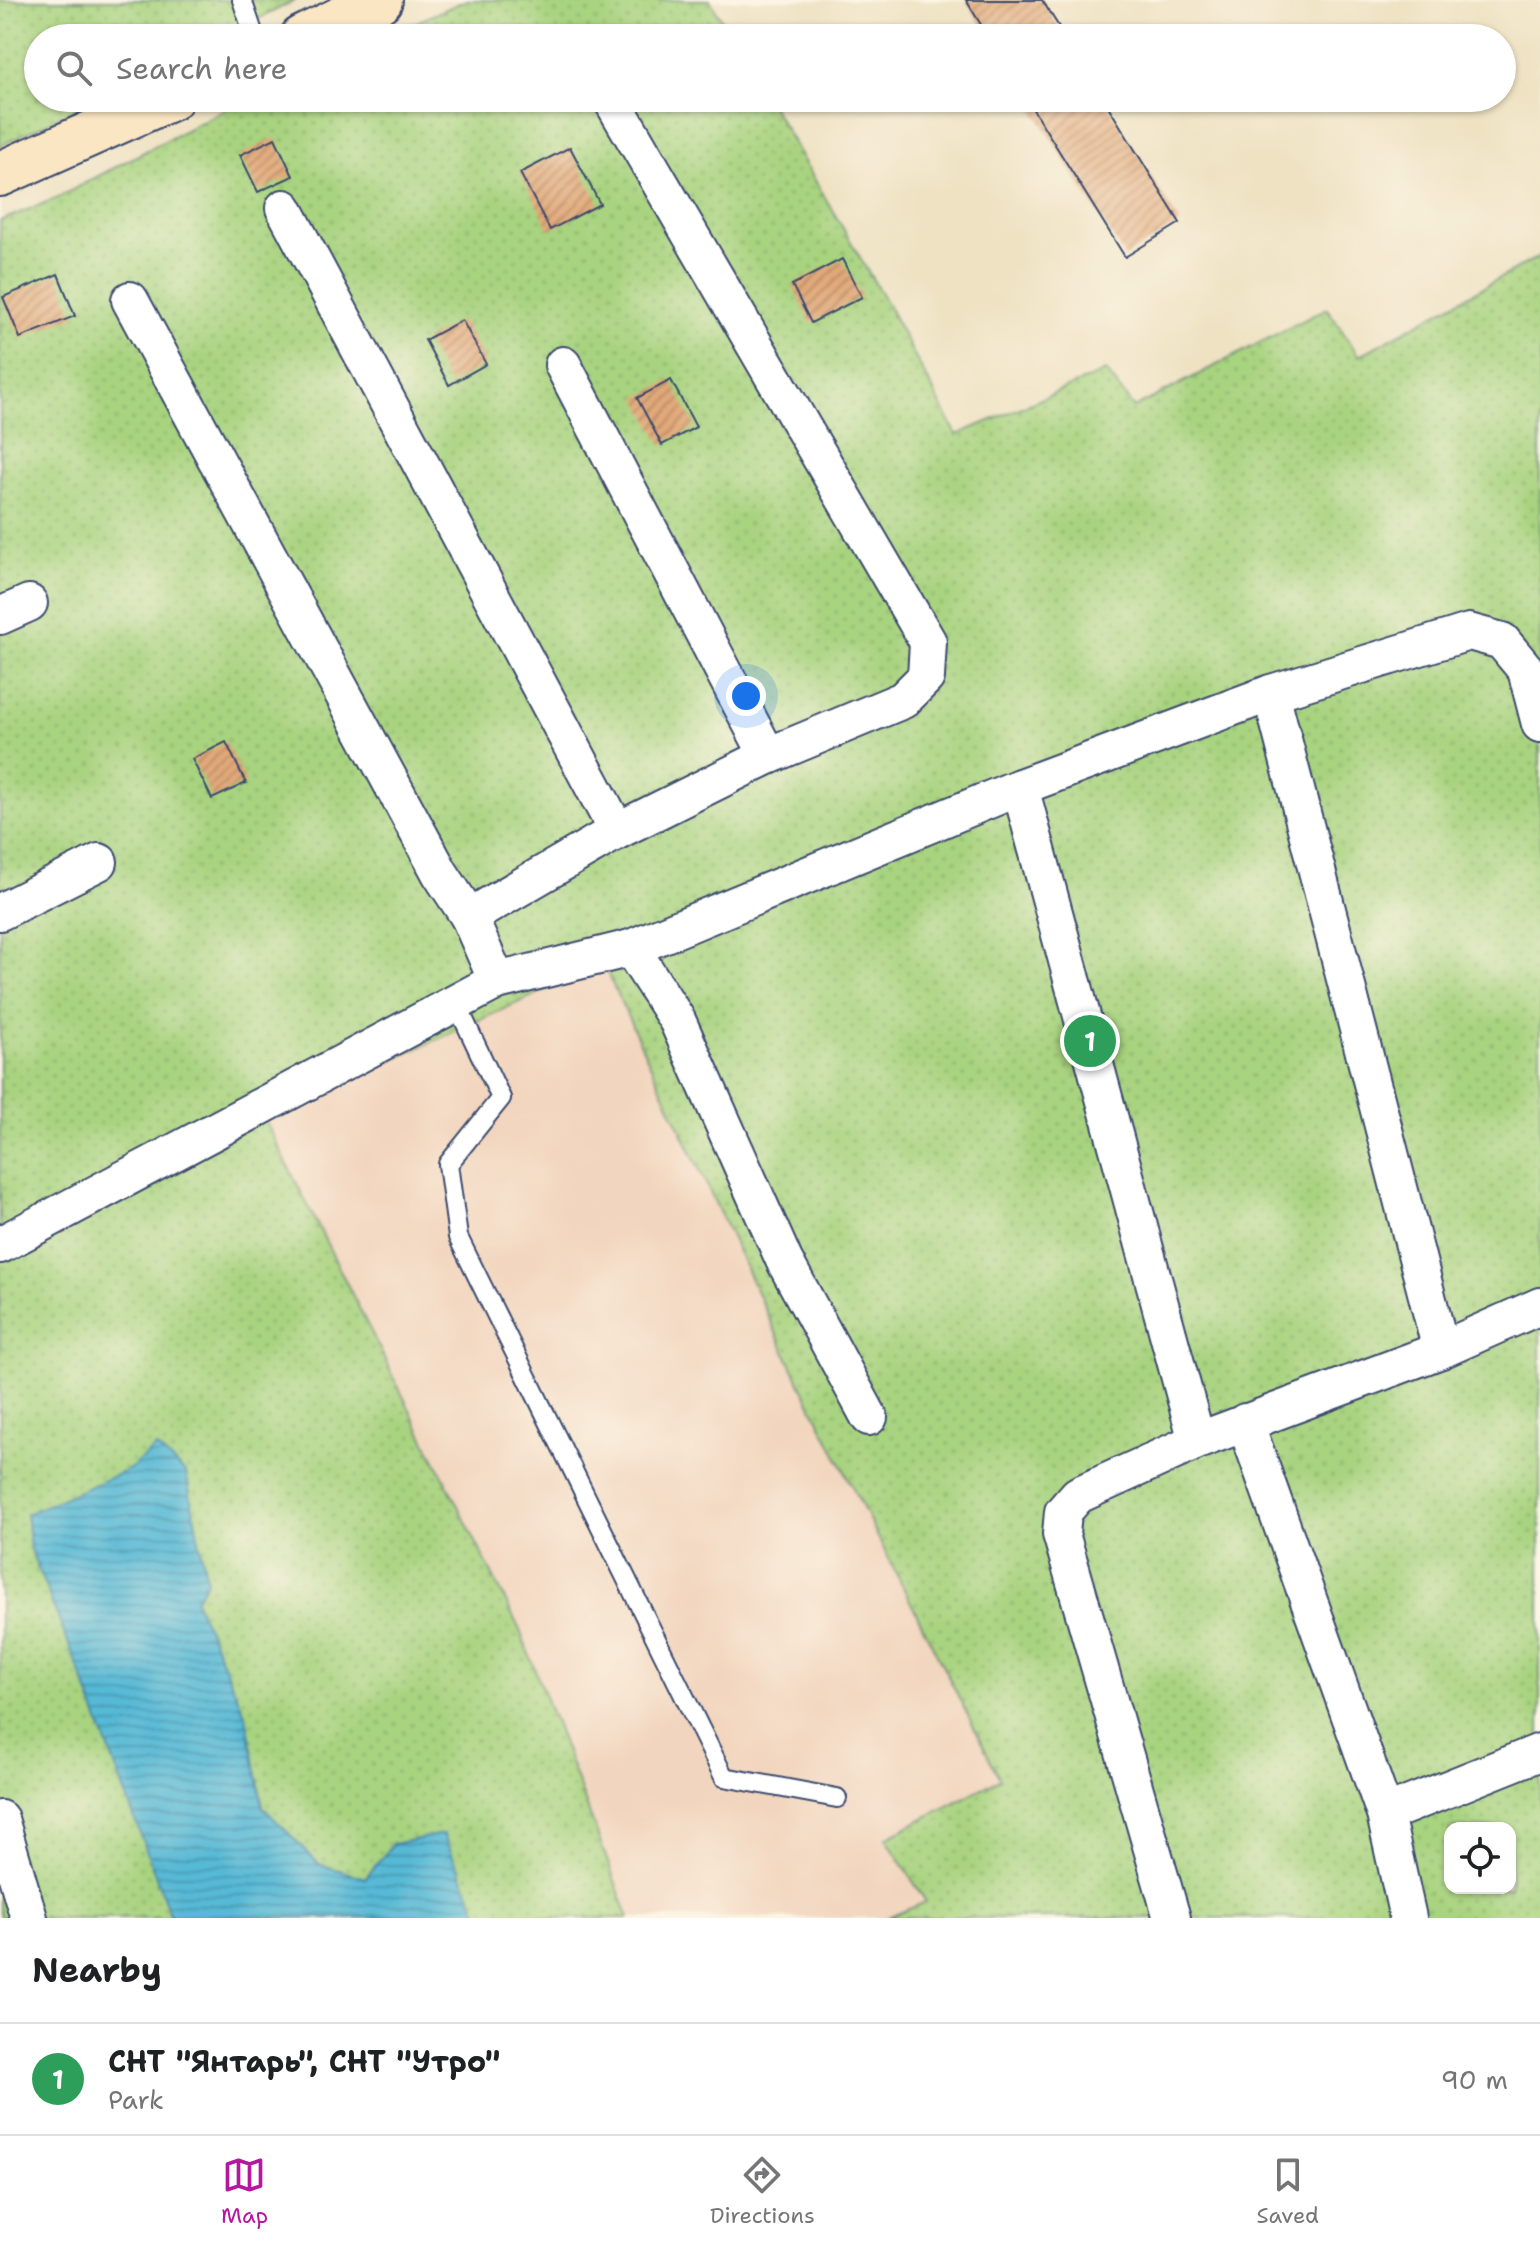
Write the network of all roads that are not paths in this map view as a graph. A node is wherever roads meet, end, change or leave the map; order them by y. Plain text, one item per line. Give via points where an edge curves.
1 (242, 0) edge
2 (380, 0) edge
3 (250, 24) edge
4 (331, 24) edge
5 (140, 112) edge
6 (619, 112) edge
7 (0, 174) edge
8 (284, 208) dead end
9 (130, 300) dead end
10 (563, 365) dead end
11 (1271, 693) junction
12 (1540, 724) edge
13 (768, 756) junction
14 (1020, 787) junction
15 (617, 831) junction
16 (99, 862) dead end
17 (0, 912) edge
18 (469, 917) junction
19 (631, 948) junction
20 (497, 981) junction
21 (456, 1003) junction
22 (0, 1245) edge
23 (1540, 1306) edge
24 (1441, 1350) junction
25 (869, 1417) dead end
26 (1245, 1422) junction
27 (1197, 1441) junction
28 (1540, 1752) edge
29 (837, 1798) dead end
30 (1385, 1814) junction
31 (0, 1819) edge
32 (29, 1918) edge
33 (1172, 1918) edge
34 (1408, 1918) edge

1 - 3 lane
2 - 4 street
5 - 7 street
6 - 13 street via 928,642 926,677 903,700
8 - 15 street
9 - 18 street via 440,873
10 - 13 street
11 - 12 street via 1469,632 1502,641 1526,670
11 - 14 street
11 - 24 street
13 - 15 street
14 - 19 street
14 - 27 street
15 - 18 street
16 - 17 street
18 - 20 street
19 - 20 street
19 - 25 street via 677,1020 784,1260
20 - 21 street
21 - 22 street
21 - 29 lane via 501,1098 448,1164 458,1237 724,1777
23 - 24 street
24 - 26 street
26 - 27 street
26 - 30 street
27 - 33 street via 1078,1495 1063,1512 1061,1534
28 - 30 street
30 - 34 street
31 - 32 street

